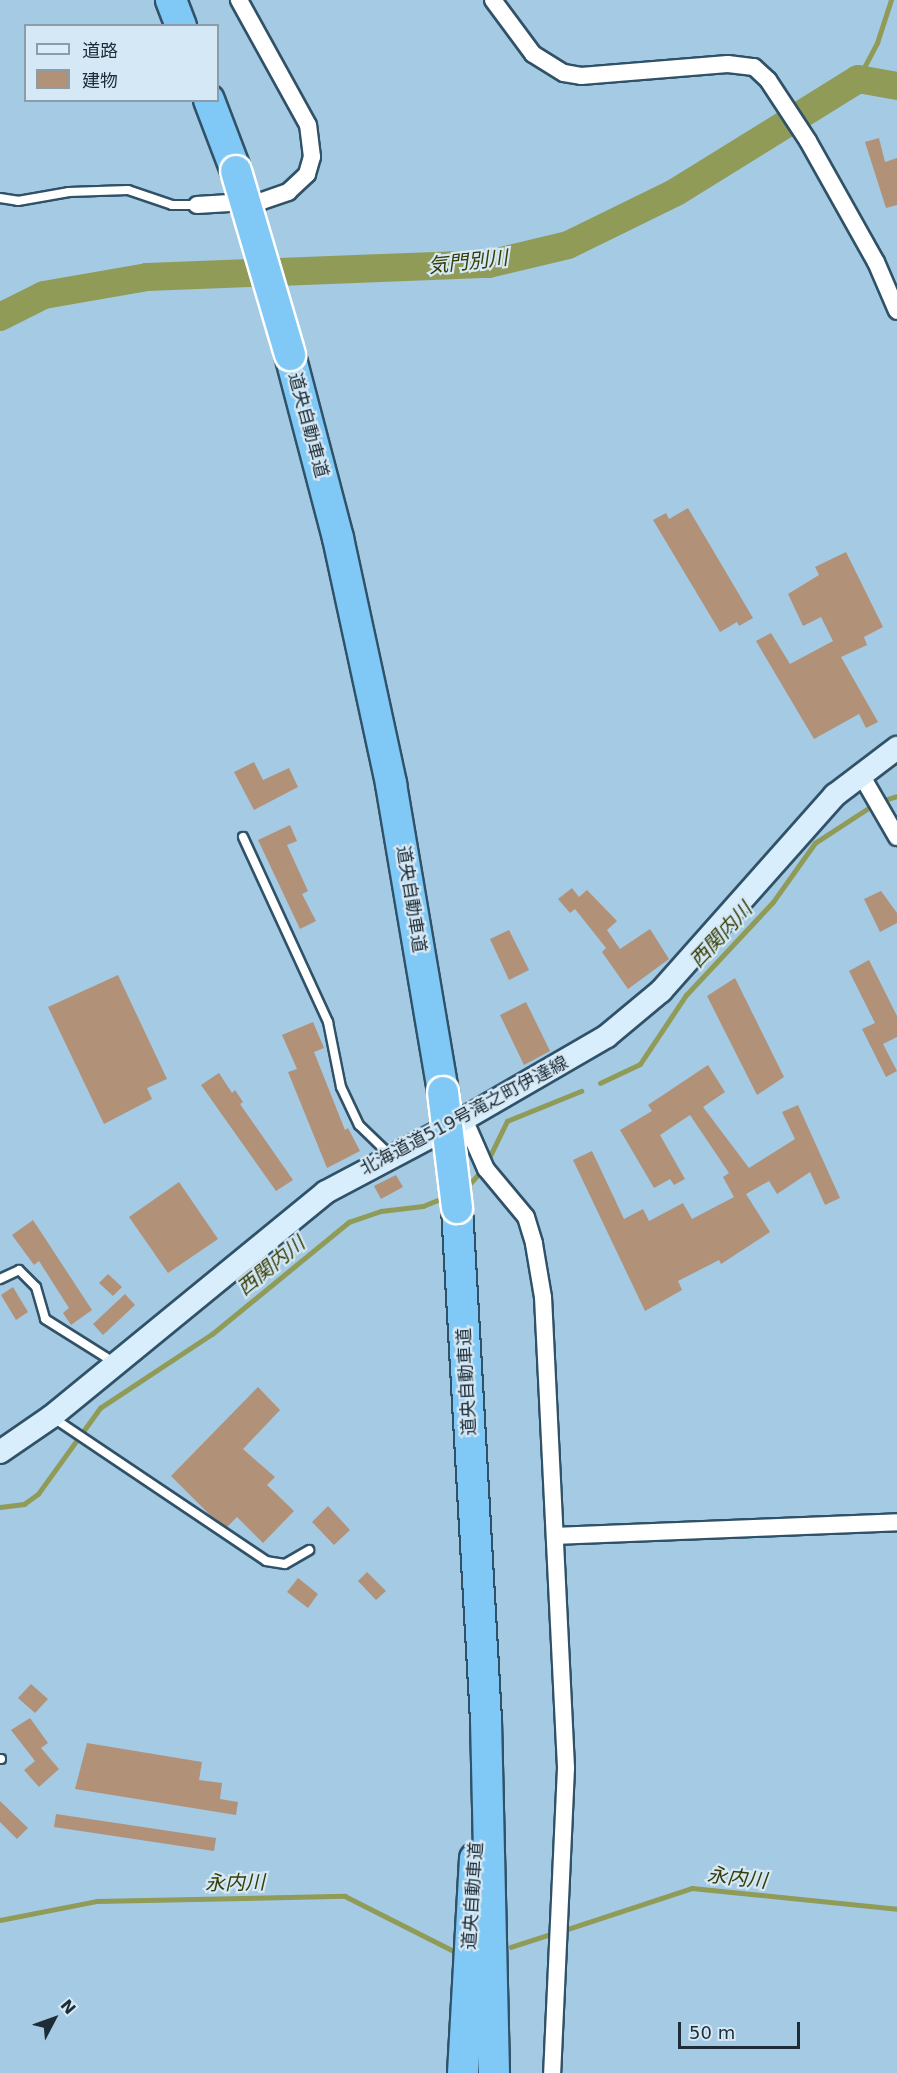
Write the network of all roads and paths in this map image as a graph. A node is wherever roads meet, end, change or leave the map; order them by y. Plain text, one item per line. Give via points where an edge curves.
1 (171, 0) edge
2 (239, 0) edge
3 (493, 0) edge
4 (180, 24) edge
5 (210, 102) edge
6 (0, 198) edge
7 (197, 205) joint
8 (897, 311) edge
9 (897, 748) edge
10 (860, 773) junction
11 (243, 837) dead end
12 (897, 837) edge
13 (464, 1119) junction
14 (390, 1155) junction
15 (0, 1279) edge
16 (116, 1363) junction
17 (51, 1417) junction
18 (0, 1452) edge
19 (897, 1522) edge
20 (555, 1536) junction
21 (309, 1550) dead end
22 (486, 1720) junction
23 (464, 2073) edge
24 (494, 2073) edge
25 (552, 2073) edge

1 - 4 highway
2 - 7 street via 308,125 312,157 307,174 288,192 262,201
3 - 8 street via 533,54 564,73 580,76 728,64 754,67 768,80 808,141 876,262
5 - 22 highway, 道央自動車道, bridge via 236,171 290,355 338,538 392,784 443,1092 457,1208
6 - 7 lane via 18,201 69,192 128,190 172,205
9 - 10 main road, 北海道道519号滝之町伊達線
10 - 12 street via 891,820
10 - 13 main road, 北海道道519号滝之町伊達線 via 792,840 661,991 607,1036
11 - 14 lane via 328,1022 341,1087 359,1125
13 - 14 main road, 北海道道519号滝之町伊達線
13 - 20 street via 482,1163 526,1217 534,1244 543,1297
14 - 16 main road, 北海道道519号滝之町伊達線 via 326,1192
15 - 16 lane via 18,1270 36,1287 45,1318
16 - 17 main road, 北海道道519号滝之町伊達線
17 - 18 main road, 北海道道519号滝之町伊達線
17 - 21 lane via 266,1560 285,1564
19 - 20 street
20 - 25 street via 566,1768
22 - 23 highway, 道央自動車道 via 472,1885
22 - 24 highway, 道央自動車道

